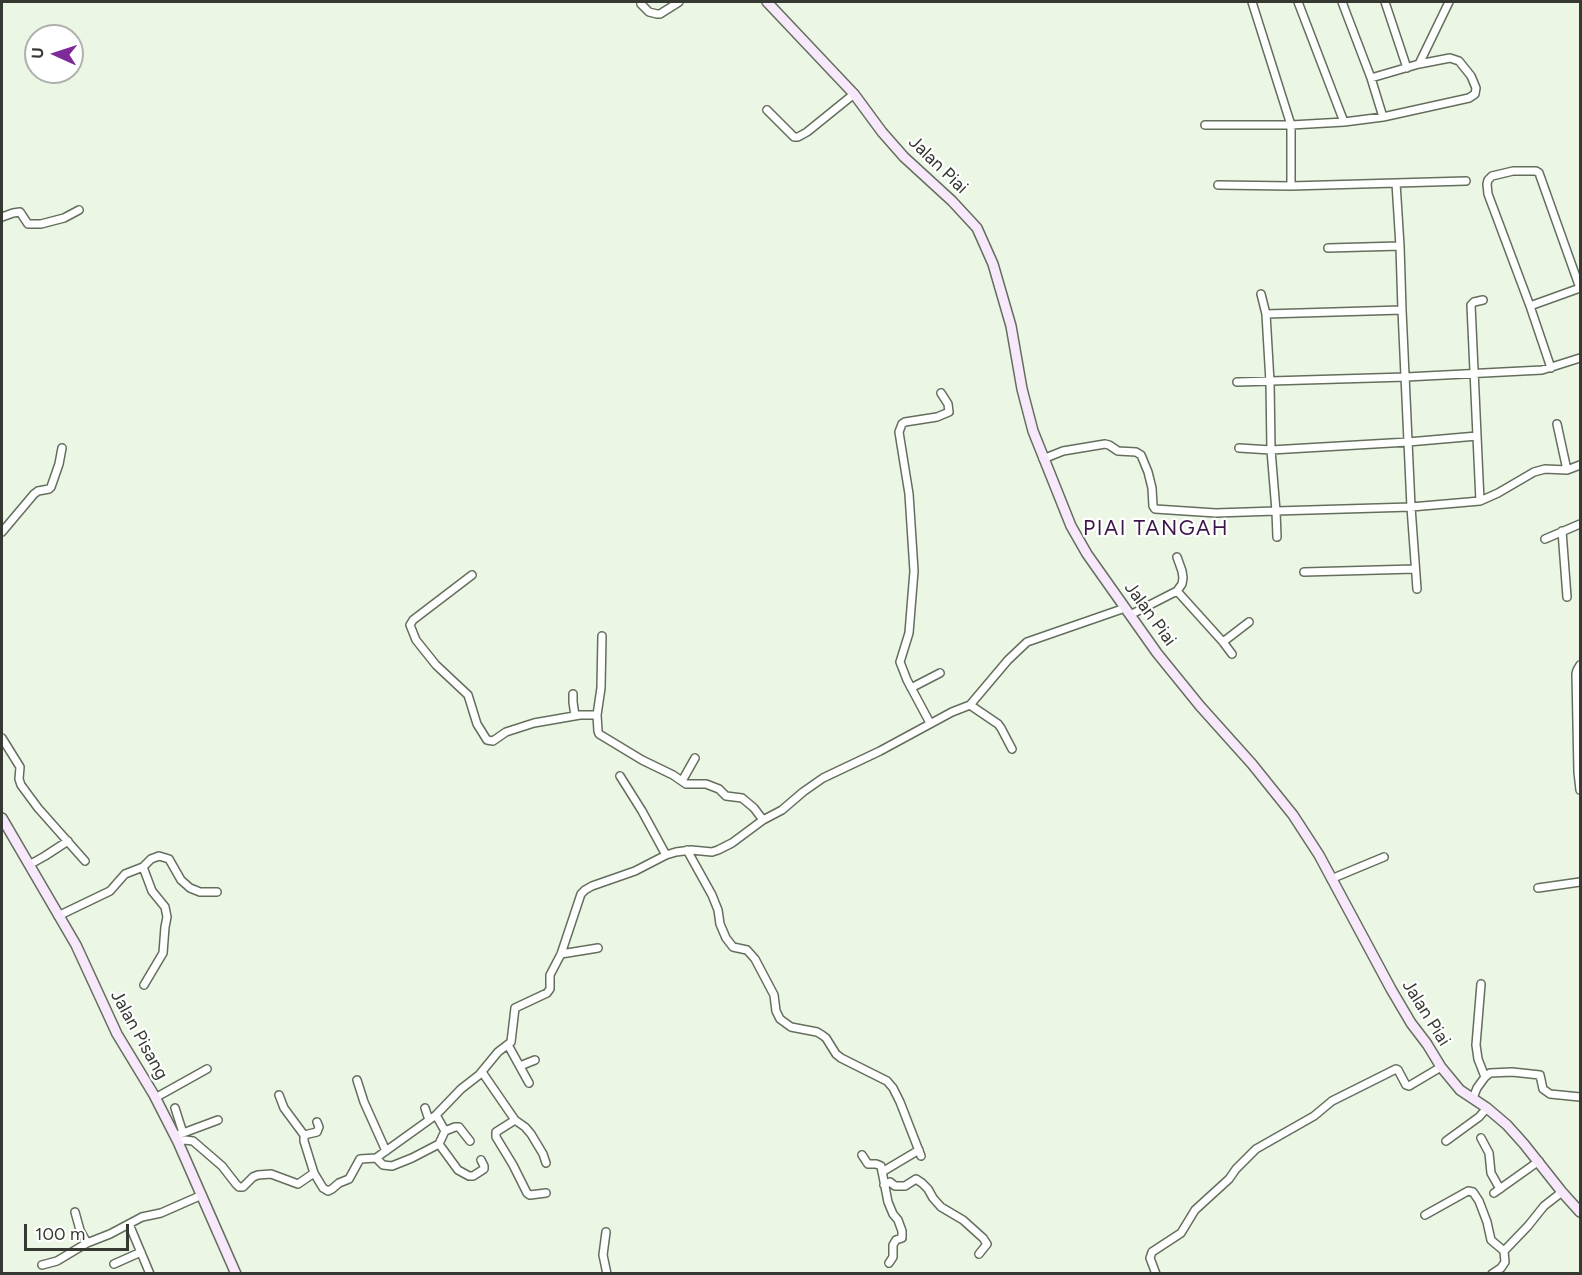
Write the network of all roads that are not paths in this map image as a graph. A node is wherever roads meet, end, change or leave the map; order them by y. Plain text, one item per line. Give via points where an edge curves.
1 (679, 2) edge
2 (767, 2) edge
3 (1252, 2) edge
4 (1298, 2) edge
5 (1342, 2) edge
6 (1385, 2) edge
7 (1449, 2) edge
8 (641, 4) dead end
9 (1419, 64) junction
10 (1407, 68) junction
11 (1371, 78) junction
12 (854, 94) junction
13 (767, 110) dead end
14 (1383, 117) junction
15 (1344, 122) junction
16 (1205, 125) dead end
17 (1291, 125) junction
18 (1466, 181) dead end
19 (1396, 183) junction
20 (1218, 185) dead end
21 (1291, 186) junction
22 (79, 210) dead end
23 (2, 217) edge
24 (1400, 246) junction
25 (1328, 248) dead end
26 (1580, 288) edge
27 (1261, 294) dead end
28 (1484, 300) dead end
29 (1530, 306) junction
30 (1402, 309) junction
31 (1266, 314) junction
32 (1581, 358) edge
33 (1551, 368) junction
34 (1474, 374) junction
35 (1406, 377) junction
36 (1237, 382) dead end
37 (1270, 382) junction
38 (941, 393) dead end
39 (1557, 424) dead end
40 (1477, 436) junction
41 (1408, 442) junction
42 (62, 448) dead end
43 (1239, 448) dead end
44 (1271, 450) junction
45 (1043, 459) junction
46 (1581, 465) edge
47 (1567, 470) junction
48 (1480, 501) junction
49 (1411, 507) junction
50 (1276, 511) junction
51 (1581, 524) edge
52 (1562, 531) junction
53 (2, 532) edge
54 (1277, 537) dead end
55 (1545, 539) dead end
56 (1177, 557) dead end
57 (1415, 569) junction
58 (1304, 572) dead end
59 (472, 575) dead end
60 (1417, 590) dead end
61 (1176, 591) junction
62 (1567, 597) dead end
63 (1128, 612) junction
64 (1249, 622) dead end
65 (602, 636) dead end
66 (1223, 642) junction
67 (1232, 654) dead end
68 (1581, 665) edge
69 (940, 673) dead end
70 (911, 688) junction
71 (573, 694) dead end
72 (970, 705) junction
73 (597, 715) junction
74 (575, 716) junction
75 (930, 723) junction
76 (2, 738) edge
77 (1012, 749) dead end
78 (695, 758) dead end
79 (620, 776) dead end
80 (682, 781) junction
81 (1581, 790) edge
82 (2, 818) edge
83 (763, 820) junction
84 (68, 841) junction
85 (687, 850) junction
86 (666, 855) junction
87 (1384, 857) dead end
88 (85, 861) dead end
89 (29, 865) junction
90 (143, 867) junction
91 (1331, 879) junction
92 (1581, 882) edge
93 (1538, 888) dead end
94 (218, 892) dead end
95 (58, 916) junction
96 (598, 948) dead end
97 (561, 954) junction
98 (1481, 984) dead end
99 (144, 985) dead end
100 (508, 1045) junction
101 (535, 1060) dead end
102 (520, 1066) junction
103 (1441, 1067) junction
104 (207, 1069) dead end
105 (482, 1072) junction
106 (1485, 1077) junction
107 (357, 1080) dead end
108 (529, 1083) dead end
109 (279, 1095) dead end
110 (1581, 1097) edge
111 (155, 1098) junction
112 (1473, 1098) junction
113 (175, 1108) dead end
114 (425, 1108) dead end
115 (1487, 1108) junction
116 (436, 1115) junction
117 (218, 1120) dead end
118 (429, 1120) junction
119 (514, 1120) junction
120 (317, 1122) dead end
121 (445, 1131) junction
122 (304, 1135) junction
123 (179, 1137) junction
124 (1481, 1138) dead end
125 (470, 1141) dead end
126 (1446, 1141) dead end
127 (439, 1144) junction
128 (386, 1151) junction
129 (862, 1155) dead end
130 (376, 1158) junction
131 (481, 1160) dead end
132 (1539, 1161) junction
133 (546, 1163) dead end
134 (882, 1172) junction
135 (315, 1173) junction
136 (884, 1185) junction
137 (546, 1192) dead end
138 (1562, 1192) junction
139 (202, 1195) junction
140 (75, 1212) dead end
141 (1581, 1212) edge
142 (1425, 1215) dead end
143 (129, 1224) junction
144 (606, 1232) dead end
145 (87, 1244) junction
146 (1504, 1251) junction
147 (141, 1252) junction
148 (980, 1254) dead end
149 (889, 1263) dead end
150 (114, 1264) dead end
151 (42, 1265) dead end
152 (150, 1274) edge
153 (236, 1274) edge
154 (607, 1274) edge
155 (1156, 1274) edge
156 (1492, 1274) edge

1 - 8 street via 660,14 649,12
2 - 12 street, Jalan Piai
3 - 17 street
4 - 15 street
5 - 11 street
6 - 10 street
7 - 9 street
9 - 10 street
9 - 14 street via 1450,58 1459,61 1476,87 1474,94
10 - 11 street
11 - 14 street
12 - 13 street via 798,137
12 - 45 street, Jalan Piai via 904,157 969,219 984,240 1008,318 1028,415
14 - 15 street
15 - 17 street
16 - 17 street
17 - 21 street
18 - 19 street
19 - 21 street
19 - 24 street
20 - 21 street
22 - 23 street via 41,224 28,224 20,212
24 - 25 street
24 - 30 street
26 - 29 street
26 - 29 street via 1539,173 1513,171 1492,176 1486,184 1488,194
27 - 31 street
28 - 34 street via 1471,305
29 - 33 street
30 - 31 street
30 - 35 street
31 - 37 street
32 - 33 street
33 - 34 street
34 - 35 street
34 - 40 street
35 - 37 street
35 - 41 street
36 - 37 street
37 - 44 street
38 - 70 street via 949,412 905,422 899,432 914,559 909,633 900,662
39 - 47 street
40 - 41 street
40 - 48 street
41 - 44 street
41 - 49 street
42 - 53 street via 51,487 34,494
43 - 44 street
44 - 50 street
45 - 50 street via 1107,444 1118,451 1141,455 1155,509
45 - 63 street, Jalan Piai via 1077,538
46 - 47 street
47 - 48 street via 1534,472
48 - 49 street
49 - 50 street
49 - 57 street
50 - 54 street
51 - 52 street
52 - 55 street
52 - 62 street
56 - 61 street via 1183,578
57 - 58 street
57 - 60 street
59 - 74 street via 410,625 416,640 436,665 468,695 482,734 493,741 520,726
61 - 63 street
61 - 66 street
63 - 72 street via 1027,642
63 - 91 street, Jalan Piai via 1200,706 1293,815
64 - 66 street
65 - 73 street
66 - 67 street
68 - 81 street via 1576,674
69 - 70 street
70 - 75 street
71 - 74 street
72 - 75 street
72 - 77 street via 1001,728
73 - 74 street
73 - 80 street via 602,738
75 - 83 street via 823,778
76 - 84 street via 20,767 21,785
78 - 80 street
79 - 86 street
80 - 83 street via 706,784 726,796 742,798
82 - 89 street, Jalan Pisang
83 - 85 street via 718,850
84 - 88 street
84 - 89 street
85 - 86 street
85 - 134 street via 712,895 726,938 733,947 747,950 755,959 774,995 780,1019 791,1027 822,1035 840,1058 875,1074 893,1088 920,1153
86 - 97 street via 585,890
87 - 91 street
89 - 95 street, Jalan Pisang
90 - 94 street via 163,856 172,862 190,888
90 - 95 street via 125,874 110,891
90 - 99 street via 167,917 163,952
91 - 103 street, Jalan Piai via 1391,989
92 - 93 street
95 - 111 street, Jalan Pisang via 76,945 117,1034
96 - 97 street
97 - 100 street via 550,975 547,993 515,1008 513,1037
98 - 106 street via 1476,1045
100 - 102 street
100 - 105 street
101 - 102 street
102 - 108 street
103 - 112 street, Jalan Piai
103 - 155 street via 1409,1086 1396,1070 1332,1101 1314,1116 1256,1149 1195,1210 1181,1233 1152,1252
104 - 111 street
105 - 116 street
105 - 119 street
106 - 110 street via 1490,1073 1512,1072 1540,1075 1545,1092
106 - 112 street
107 - 128 street
109 - 122 street
111 - 123 street, Jalan Pisang
112 - 115 street, Jalan Piai
113 - 123 street
114 - 118 street
115 - 126 street
115 - 132 street, Jalan Piai
116 - 118 street
116 - 121 street
117 - 123 street
118 - 128 street
119 - 133 street via 531,1134
119 - 137 street via 496,1132 496,1137 527,1193
120 - 122 street via 317,1132
121 - 125 street via 459,1127
121 - 127 street
122 - 135 street
123 - 135 street via 193,1141 239,1187 258,1175 271,1174 298,1184
123 - 139 street, Jalan Pisang
124 - 132 street via 1489,1153 1497,1191
127 - 130 street via 392,1166 383,1165
127 - 131 street via 458,1170 469,1176 484,1169
128 - 130 street
129 - 134 street via 868,1164 881,1166
130 - 135 street via 360,1159 349,1179 328,1191
132 - 138 street, Jalan Piai
134 - 136 street
136 - 148 street via 890,1182 905,1186 916,1179 922,1183 941,1207 983,1239 987,1244
136 - 149 street via 902,1231 902,1238 893,1245
138 - 141 street, Jalan Piai
138 - 146 street via 1544,1206
139 - 143 street
139 - 153 street, Jalan Pisang
140 - 145 street
142 - 146 street via 1468,1191 1473,1192 1488,1222 1491,1240
143 - 145 street
143 - 147 street
144 - 154 street via 603,1255
145 - 151 street
146 - 156 street via 1505,1262
147 - 150 street
147 - 152 street

